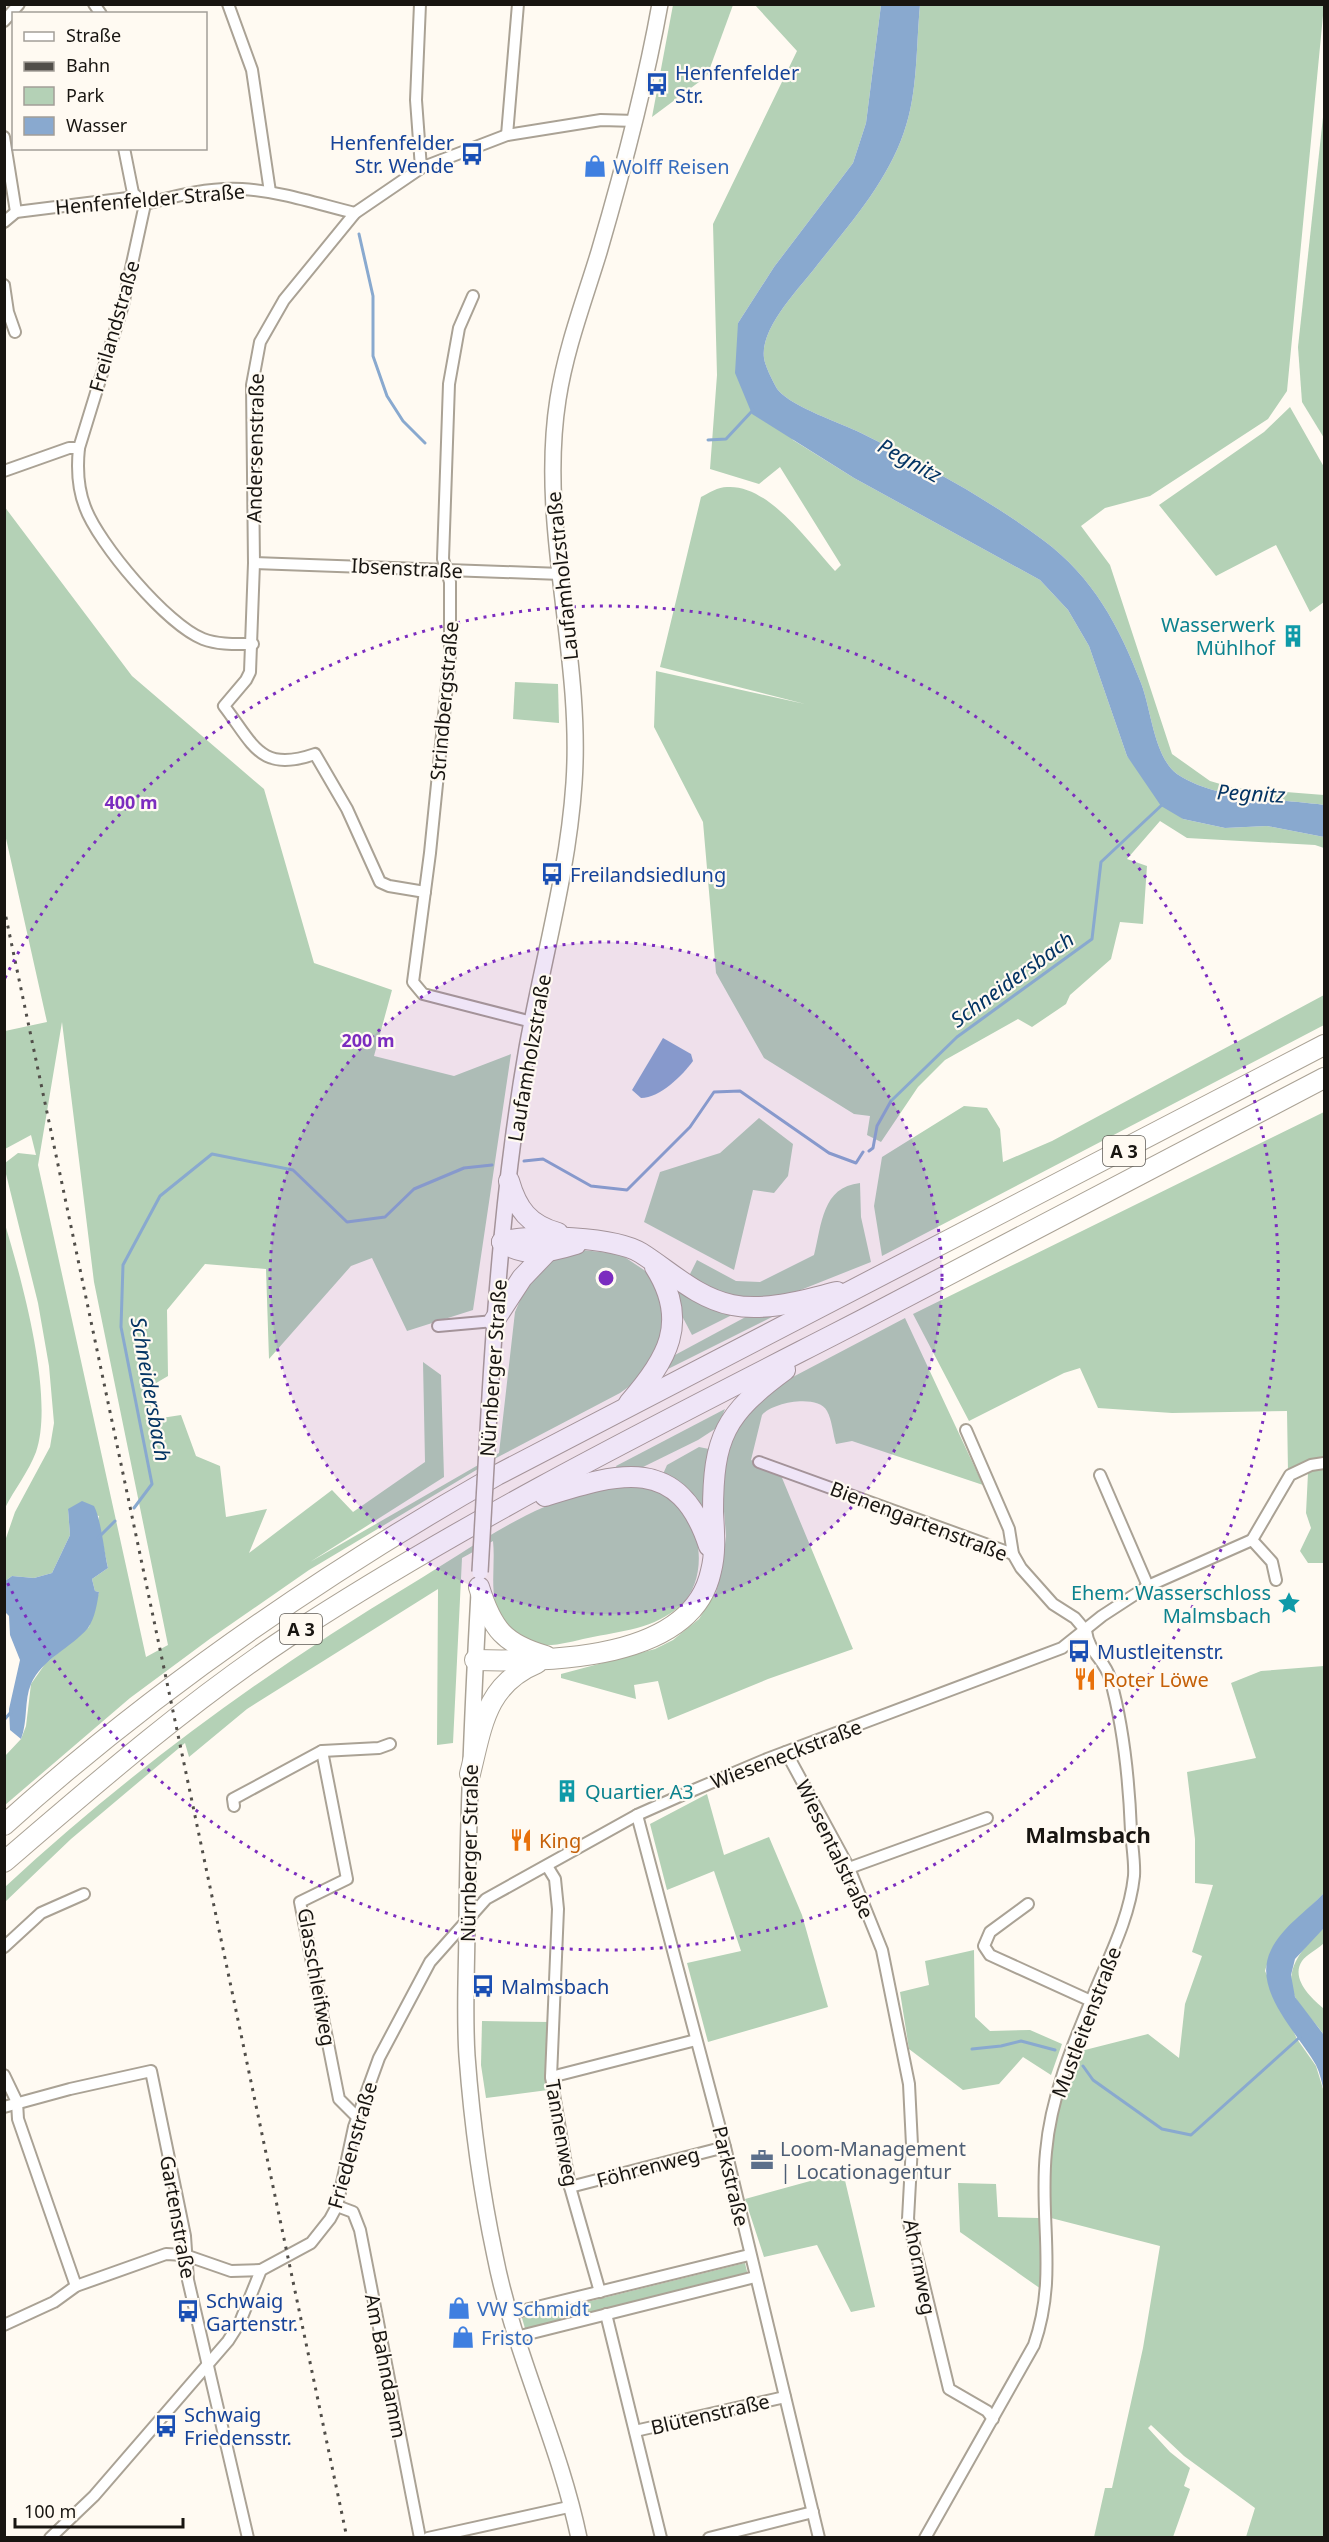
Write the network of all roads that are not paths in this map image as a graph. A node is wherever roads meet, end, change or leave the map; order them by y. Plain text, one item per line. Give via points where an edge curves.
1 (19, 4) edge
2 (228, 4) edge
3 (420, 4) edge
4 (518, 4) edge
5 (660, 4) edge
6 (4, 21) edge
7 (636, 121) junction
8 (507, 135) junction
9 (4, 137) edge
10 (124, 150) edge
11 (421, 168) junction
12 (270, 192) junction
13 (141, 200) junction
14 (16, 212) junction
15 (355, 213) junction
16 (4, 222) edge
17 (4, 285) edge
18 (472, 296) dead end
19 (15, 332) dead end
20 (79, 448) junction
21 (4, 471) edge
22 (254, 563) junction
23 (446, 571) junction
24 (561, 574) junction
25 (253, 644) junction
26 (425, 892) junction
27 (532, 1022) junction
28 (1324, 1045) edge
29 (1324, 1078) edge
30 (512, 1156) joint
31 (509, 1182) junction
32 (587, 1240) junction
33 (502, 1242) junction
34 (546, 1252) junction
35 (652, 1262) junction
36 (866, 1286) junction
37 (494, 1322) junction
38 (438, 1326) dead end
39 (838, 1332) junction
40 (621, 1411) junction
41 (966, 1430) dead end
42 (759, 1462) dead end
43 (1324, 1463) edge
44 (1100, 1475) dead end
45 (502, 1509) junction
46 (1252, 1540) junction
47 (1013, 1554) junction
48 (713, 1564) junction
49 (479, 1580) junction
50 (1276, 1580) dead end
51 (1148, 1586) junction
52 (1086, 1631) junction
53 (475, 1660) junction
54 (548, 1660) junction
55 (390, 1744) dead end
56 (322, 1751) junction
57 (786, 1752) junction
58 (470, 1774) junction
59 (234, 1806) dead end
60 (637, 1815) junction
61 (987, 1818) dead end
62 (4, 1825) edge
63 (4, 1862) edge
64 (548, 1866) junction
65 (849, 1868) junction
66 (84, 1894) dead end
67 (1028, 1904) dead end
68 (467, 1919) junction
69 (4, 1947) edge
70 (1091, 2001) junction
71 (897, 2017) joint
72 (696, 2040) junction
73 (4, 2075) edge
74 (551, 2077) junction
75 (17, 2102) junction
76 (4, 2107) edge
77 (357, 2117) junction
78 (725, 2147) junction
79 (570, 2187) junction
80 (337, 2206) junction
81 (185, 2255) junction
82 (749, 2255) junction
83 (261, 2270) junction
84 (755, 2277) junction
85 (76, 2286) junction
86 (600, 2292) junction
87 (509, 2314) junction
88 (606, 2314) junction
89 (4, 2325) edge
90 (516, 2337) junction
91 (207, 2364) junction
92 (785, 2397) junction
93 (993, 2419) junction
94 (635, 2431) junction
95 (573, 2506) junction
96 (813, 2511) junction
97 (50, 2538) edge
98 (248, 2538) edge
99 (420, 2538) edge
100 (428, 2538) edge
101 (579, 2538) edge
102 (661, 2538) edge
103 (709, 2538) edge
104 (819, 2538) edge
105 (925, 2538) edge

1 - 6 street
2 - 12 street via 252,70
3 - 11 street via 416,100
4 - 8 street
5 - 7 main road, Laufamholzstraße
7 - 8 street via 601,120
7 - 24 main road, Laufamholzstraße via 570,340 558,398 552,492
8 - 11 street
9 - 14 street
10 - 13 street via 133,194
11 - 15 street
12 - 13 street, Henfenfelder Straße via 240,189
12 - 15 street, Henfenfelder Straße
13 - 14 street, Henfenfelder Straße
13 - 20 street, Freilandstraße via 123,305
14 - 16 street
15 - 22 street, Andersenstraße via 284,300 260,342 252,385
17 - 19 street
18 - 23 street, Strindbergstraße via 459,328 449,384 444,484
20 - 21 street
20 - 25 street, Freilandstraße via 77,467 85,507 105,543 127,571 173,618 201,638 229,645
22 - 23 street, Ibsenstraße
22 - 25 street, Andersenstraße
23 - 24 street, Ibsenstraße
23 - 26 street, Strindbergstraße via 451,592 450,656
24 - 27 main road, Laufamholzstraße via 574,693 574,782 556,915
25 - 26 street, Andersenstraße via 250,672 224,706 257,749 272,760 293,762 315,754 347,809 380,882
26 - 27 street, Strindbergstraße via 413,972 417,989 423,994
27 - 30 main road, Laufamholzstraße
28 - 36 highway, A 3
29 - 39 highway, A 3
30 - 31 main road, Nürnberger Straße
31 - 32 highway via 526,1218 548,1230
31 - 33 main road, Nürnberger Straße
32 - 33 highway via 531,1237
32 - 34 highway
32 - 35 highway via 620,1244
33 - 34 highway via 516,1250
33 - 37 main road, Nürnberger Straße
34 - 37 highway via 517,1284
35 - 36 highway via 703,1295 746,1307
35 - 40 highway via 672,1300 671,1337 656,1372
36 - 40 highway, A 3
37 - 38 street
37 - 49 main road, Nürnberger Straße, bridge
39 - 45 highway, A 3
39 - 48 highway via 748,1399 727,1426 714,1476
40 - 62 highway, A 3 via 424,1516 276,1611 138,1712
41 - 47 street via 1009,1529
42 - 47 street, Bienengartenstraße
43 - 46 street via 1290,1475
44 - 51 street
45 - 48 highway via 578,1486 642,1476 661,1482 684,1499 700,1521
45 - 63 highway, A 3 via 279,1643 157,1733
46 - 50 street via 1272,1562
46 - 51 street, Wieseneckstraße
47 - 52 street, Bienengartenstraße via 1053,1604 1075,1618
48 - 54 highway via 699,1603 671,1629 638,1642
49 - 53 main road, Nürnberger Straße
49 - 54 highway via 484,1605 498,1631
51 - 52 street, Wieseneckstraße
52 - 57 street, Wieseneckstraße via 1062,1648
52 - 70 street, Mustleitenstraße via 1088,1646 1108,1671 1118,1705 1129,1790 1134,1876 1122,1928
53 - 54 highway
53 - 58 main road, Nürnberger Straße
54 - 58 highway via 512,1676 498,1690 486,1716
55 - 56 street
56 - 59 street via 232,1799
56 - 77 street, Glasschleifweg via 347,1879 300,1902 339,2099
57 - 60 street, Wieseneckstraße
57 - 65 street, Wiesentalstraße
58 - 68 main road, Nürnberger Straße
60 - 64 street, Wieseneckstraße
60 - 72 street, Parkstraße
61 - 65 street
64 - 68 street, Wieseneckstraße via 486,1899
64 - 74 street, Tannenweg via 555,1879 558,1909
65 - 71 street, Wiesentalstraße via 882,1950
66 - 69 street via 41,1913
67 - 70 street via 990,1932 984,1946 990,1955
68 - 77 street, Friedenstraße via 430,1962 379,2058
68 - 87 main road, Nürnberger Straße via 467,2057 479,2162
70 - 93 street, Mustleitenstraße via 1055,2100 1046,2152 1049,2262 1042,2324
71 - 93 street, Ahornweg via 909,2093 912,2145 908,2219 923,2292 949,2389 987,2411
72 - 74 street
72 - 78 street, Parkstraße
73 - 75 street
74 - 79 street, Tannenweg
75 - 76 street
75 - 81 street, Gartenstraße via 151,2071 185,2236
75 - 85 street via 18,2119
77 - 80 street, Friedenstraße
78 - 79 street, Föhrenweg
78 - 82 street, Parkstraße
79 - 86 street, Tannenweg
80 - 83 street, Friedenstraße via 312,2243
80 - 99 street, Am Bahndamm via 353,2212 360,2230
81 - 83 street via 231,2271
81 - 85 street via 166,2254
81 - 91 street, Gartenstraße
82 - 84 street, Parkstraße
82 - 86 street
83 - 91 street via 240,2322
84 - 88 street
84 - 92 street, Parkstraße
85 - 89 street via 54,2302
86 - 87 street
87 - 90 main road, Nürnberger Straße
88 - 90 street
88 - 94 street
90 - 95 main road, Nürnberger Straße
91 - 97 street via 94,2496
91 - 98 street, Gartenstraße
92 - 94 street, Blütenstraße
92 - 96 street, Parkstraße
93 - 105 street, Mustleitenstraße
94 - 102 street
95 - 100 street
95 - 101 main road, Nürnberger Straße
96 - 103 street
96 - 104 street, Parkstraße

